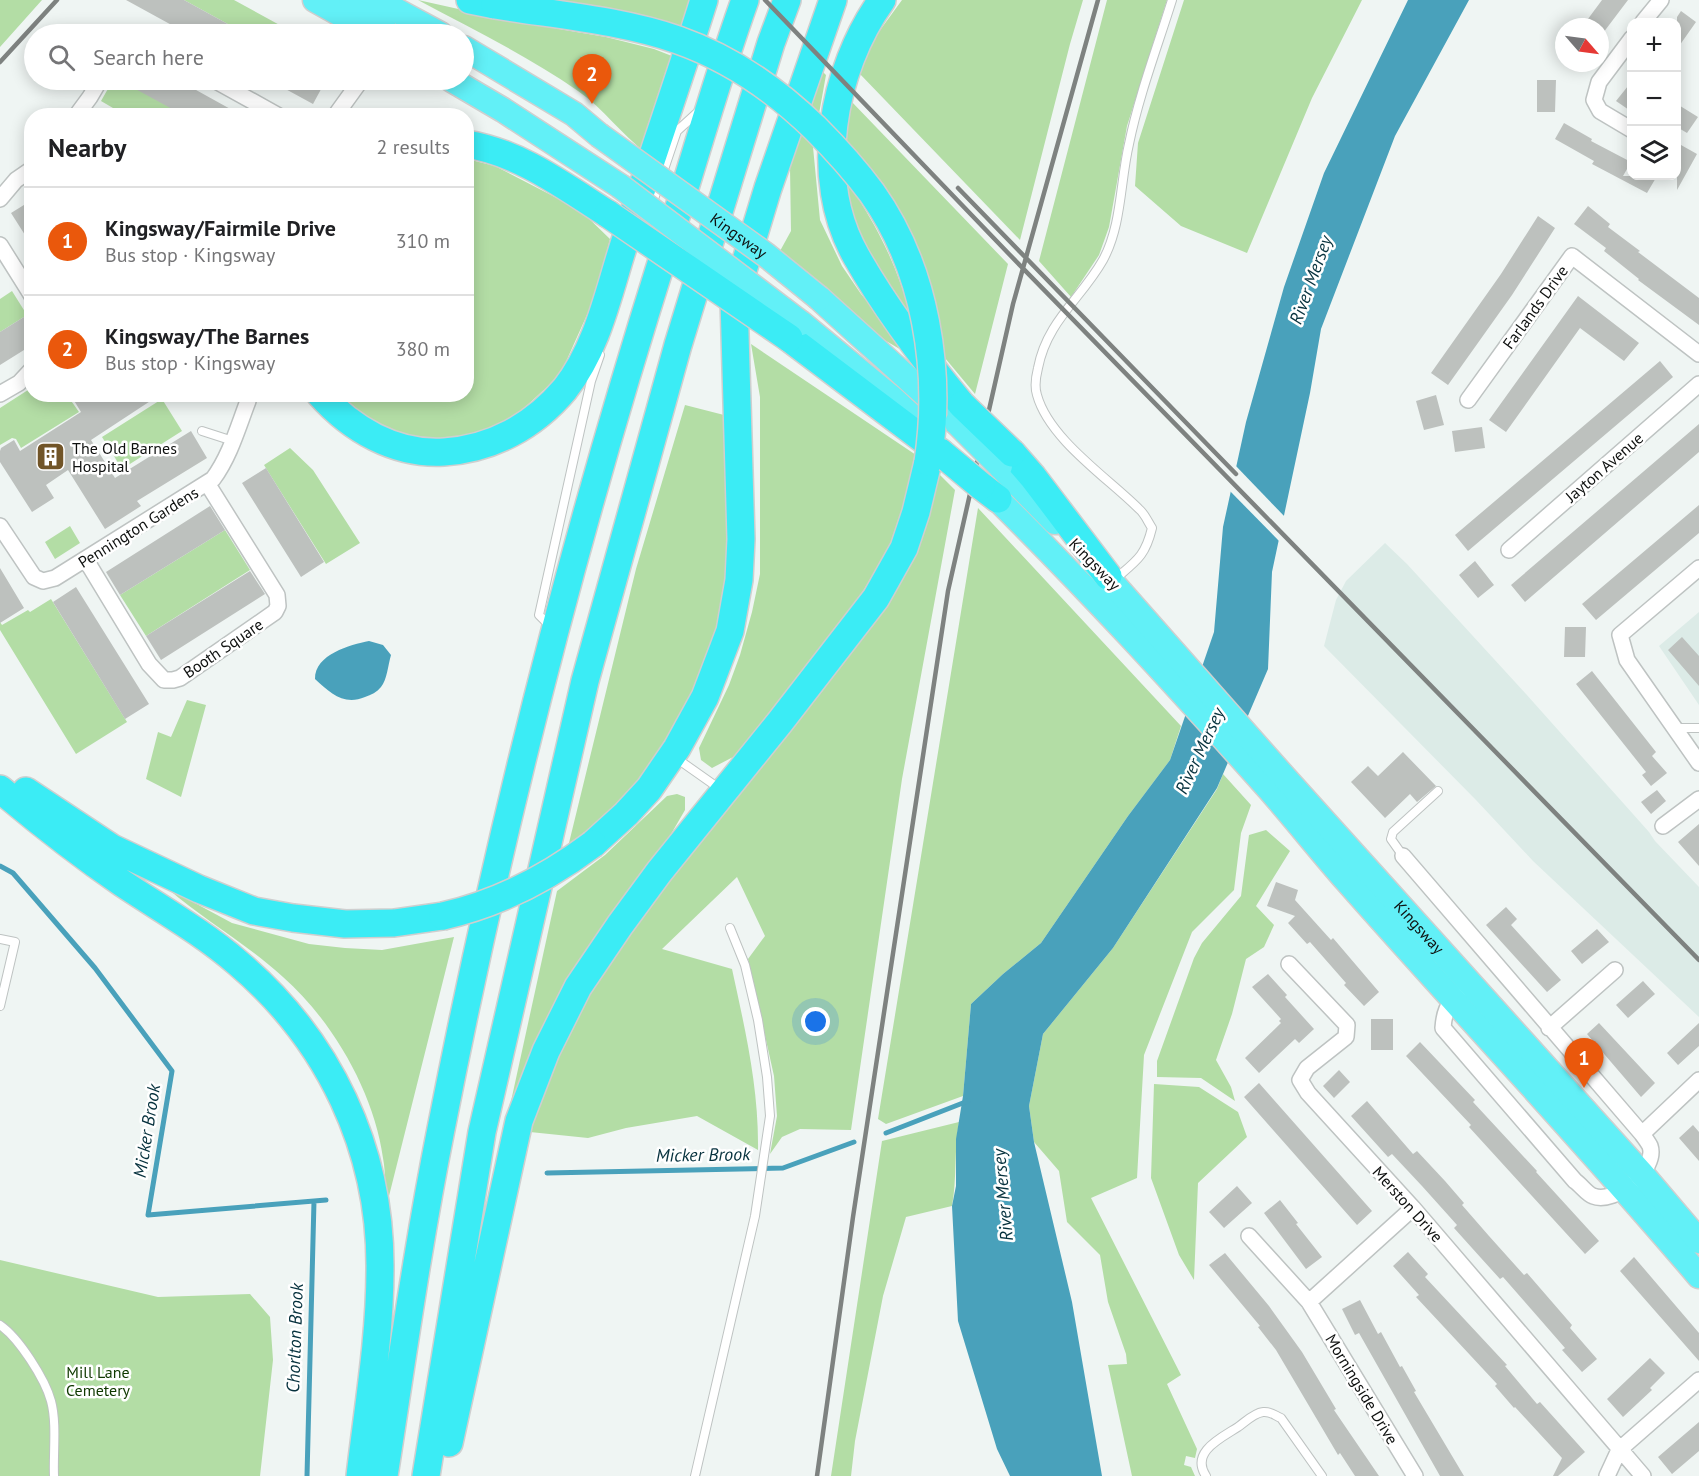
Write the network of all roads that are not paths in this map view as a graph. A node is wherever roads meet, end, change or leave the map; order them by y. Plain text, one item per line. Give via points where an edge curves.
1 (315, 0) edge
2 (351, 0) edge
3 (377, 0) edge
4 (704, 0) edge
5 (745, 0) edge
6 (787, 0) edge
7 (833, 0) edge
8 (882, 0) edge
9 (1172, 0) edge
10 (1660, 0) edge
11 (483, 3) edge
12 (1647, 18) edge
13 (358, 24) edge
14 (382, 24) edge
15 (421, 24) edge
16 (1627, 45) edge
17 (474, 54) edge
18 (94, 90) edge
19 (232, 90) edge
20 (354, 90) edge
21 (469, 90) edge
22 (714, 95) junction
23 (82, 108) edge
24 (265, 108) edge
25 (341, 108) edge
26 (1627, 127) edge
27 (474, 146) edge
28 (24, 174) edge
29 (0, 199) edge
30 (647, 218) dead end
31 (643, 229) dead end
32 (640, 240) dead end
33 (0, 245) edge
34 (24, 283) edge
35 (795, 330) junction
36 (602, 349) dead end
37 (1699, 354) edge
38 (24, 378) edge
39 (1699, 384) edge
40 (0, 394) edge
41 (1468, 400) dead end
42 (248, 402) edge
43 (328, 402) edge
44 (960, 414) junction
45 (202, 431) dead end
46 (232, 441) junction
47 (207, 483) junction
48 (987, 490) joint
49 (0, 526) edge
50 (1509, 550) dead end
51 (86, 560) junction
52 (1699, 568) edge
53 (1111, 579) junction
54 (554, 632) junction
55 (1149, 640) junction
56 (1675, 728) junction
57 (1699, 728) edge
58 (672, 756) junction
59 (1699, 763) edge
60 (0, 771) edge
61 (0, 789) edge
62 (1438, 791) dead end
63 (724, 792) junction
64 (1699, 799) edge
65 (1664, 826) dead end
66 (1403, 856) joint
67 (730, 928) dead end
68 (0, 939) edge
69 (1289, 964) dead end
70 (1616, 970) dead end
71 (1462, 990) junction
72 (0, 1006) edge
73 (1549, 1028) junction
74 (1699, 1080) edge
75 (1642, 1134) junction
76 (1633, 1181) junction
77 (1413, 1208) junction
78 (1249, 1236) dead end
79 (1699, 1241) edge
80 (1699, 1276) edge
81 (1309, 1302) junction
82 (0, 1325) edge
83 (1696, 1383) edge
84 (1619, 1450) junction
85 (54, 1476) edge
86 (360, 1476) edge
87 (384, 1476) edge
88 (426, 1476) edge
89 (442, 1476) edge
90 (695, 1476) edge
91 (1206, 1476) edge
92 (1322, 1476) edge
93 (1414, 1476) edge
94 (1606, 1476) edge
95 (1643, 1476) edge

1 - 13 highway
2 - 14 highway via 376,14
3 - 15 highway
4 - 43 highway via 603,315 584,358 556,398 527,424 500,439 472,449 436,453 371,436
5 - 22 highway
6 - 88 highway via 678,345 585,681 482,1132
7 - 58 highway via 734,300 741,508 739,580 730,632 719,663
8 - 44 highway via 858,39 839,92 832,129 833,180 843,225 855,255
9 - 53 lane via 1129,144 1111,243 1094,274 1053,328 1041,350 1036,374 1037,395 1056,430 1141,510 1152,528 1142,556
10 - 12 street
11 - 63 highway, bridge via 648,31 679,40 754,79 830,143 868,188 903,250 924,314 933,378 932,433 921,497 904,548 858,623
16 - 26 street via 1599,82 1594,100 1600,111
17 - 44 highway, Kingsway, bridge via 574,114 766,255
18 - 23 street
19 - 24 street
20 - 25 street
21 - 35 highway, Kingsway, bridge via 620,186
22 - 30 lane via 677,131
22 - 54 highway via 638,333
27 - 35 highway, bridge via 531,166
28 - 29 street
31 - 32 lane
33 - 34 street
35 - 48 highway, bridge
36 - 54 lane via 591,381 539,615
37 - 41 street, Farlands Drive via 1572,256
38 - 40 street
39 - 50 street, Jayton Avenue
42 - 46 street, Pennington Gardens
44 - 53 highway, bridge via 1006,460 1033,477
45 - 46 lane
46 - 47 street, Pennington Gardens via 221,466
47 - 51 street, Pennington Gardens
47 - 51 street, Booth Square via 277,595 278,606 275,612 180,678 164,680 148,664
48 - 55 highway, Kingsway
49 - 51 street, Pennington Gardens via 34,577 40,580 55,578
52 - 56 street via 1620,636 1627,660
53 - 55 highway, Kingsway
54 - 87 highway via 496,871 441,1127
55 - 71 highway, Kingsway
56 - 57 lane
56 - 59 street
58 - 60 highway, bridge via 626,814 553,872 465,911 394,923 345,924 254,911 112,848
58 - 63 lane
61 - 86 highway via 63,841 238,963 286,1011 339,1087 368,1170 378,1226 375,1358
62 - 66 lane via 1393,832 1390,839
63 - 89 highway via 659,872 578,987 543,1059 519,1121
64 - 65 street
66 - 73 street, Kingsway
67 - 90 lane via 745,965 758,1020 770,1116 755,1216
68 - 72 lane via 15,942
69 - 77 street, Merston Drive via 1347,1025 1346,1037 1307,1068 1300,1080
70 - 73 street
71 - 76 highway, Kingsway
71 - 76 street via 1444,1015 1443,1028 1575,1181 1592,1196 1605,1198
73 - 75 street, Kingsway
74 - 75 street
75 - 76 street, Kingsway via 1650,1147 1649,1163
76 - 79 highway, Kingsway
76 - 80 highway, Kingsway
77 - 81 street
77 - 84 street, Merston Drive
78 - 81 street, Morningside Drive
81 - 93 street, Morningside Drive
82 - 85 lane via 27,1354 51,1401
83 - 84 street
84 - 94 street
84 - 95 street, Merston Drive
91 - 92 lane via 1201,1460 1205,1451 1260,1412 1281,1418

